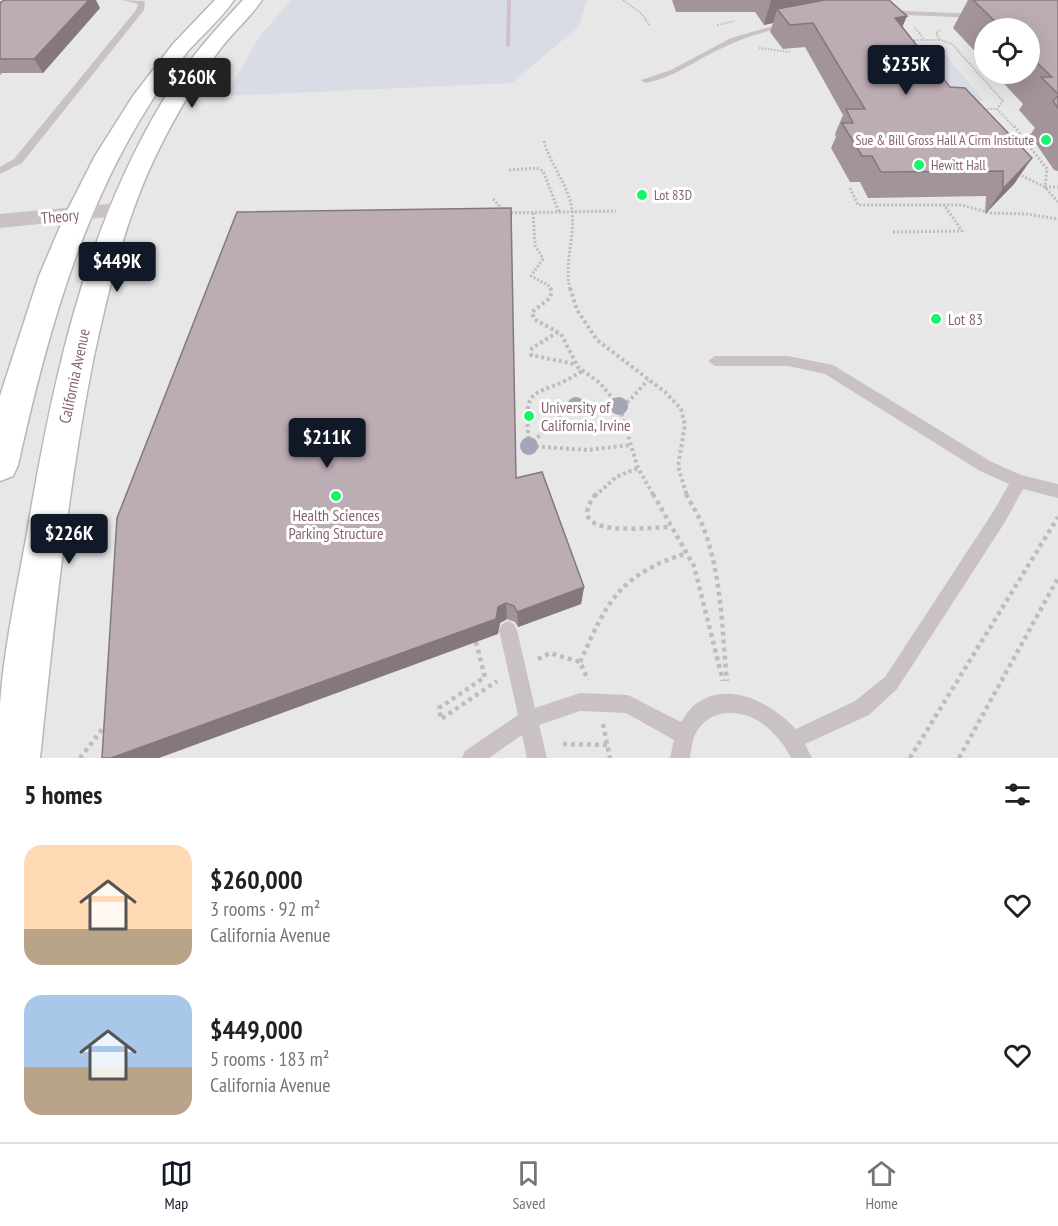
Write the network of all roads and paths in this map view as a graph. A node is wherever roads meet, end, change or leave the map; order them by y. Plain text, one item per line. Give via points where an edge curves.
1 (126, 0) edge
2 (225, 0) edge
3 (253, 0) edge
4 (623, 0) edge
5 (881, 12) junction
6 (870, 13) edge
7 (991, 17) edge
8 (793, 23) edge
9 (650, 26) dead end
10 (936, 32) dead end
11 (919, 33) dead end
12 (924, 39) junction
13 (908, 40) junction
14 (940, 40) junction
15 (902, 42) edge
16 (645, 80) dead end
17 (974, 109) edge
18 (997, 109) junction
19 (544, 141) dead end
20 (509, 170) dead end
21 (0, 171) edge
22 (1017, 173) edge
23 (1044, 187) junction
24 (1058, 187) edge
25 (850, 188) dead end
26 (493, 199) dead end
27 (1058, 202) edge
28 (944, 204) junction
29 (120, 210) junction
30 (616, 211) dead end
31 (559, 212) junction
32 (572, 212) junction
33 (533, 213) junction
34 (77, 215) junction
35 (1058, 219) edge
36 (0, 221) edge
37 (893, 232) dead end
38 (559, 332) junction
39 (715, 361) dead end
40 (575, 364) junction
41 (582, 371) junction
42 (648, 380) junction
43 (619, 406) junction
44 (529, 446) junction
45 (631, 446) junction
46 (0, 465) edge
47 (638, 468) junction
48 (1019, 481) junction
49 (1058, 491) edge
50 (1058, 517) edge
51 (671, 527) junction
52 (688, 553) junction
53 (1058, 578) edge
54 (508, 630) dead end
55 (580, 662) dead end
56 (729, 702) junction
57 (114, 713) edge
58 (527, 720) junction
59 (685, 735) junction
60 (793, 740) junction
61 (563, 744) dead end
62 (609, 745) dead end
63 (16, 758) edge
64 (80, 758) edge
65 (472, 758) edge
66 (537, 758) edge
67 (680, 758) edge
68 (802, 758) edge
69 (910, 758) edge
70 (959, 758) edge

1 - 21 lane via 142,3 140,9 18,161
2 - 34 street via 183,42 138,100
3 - 29 street, California Avenue via 217,39 174,100 150,142
4 - 9 path via 639,10
5 - 6 lane
5 - 7 lane
5 - 13 path via 883,26
8 - 16 lane via 749,34 715,48 673,73
10 - 14 path
11 - 12 path
12 - 13 path
12 - 14 path
13 - 15 path
14 - 18 path via 951,44 1003,101
17 - 18 path
18 - 23 path via 1047,169
19 - 32 path via 551,164 565,185
20 - 31 path via 543,171
22 - 23 path
23 - 24 path
23 - 27 path
25 - 28 path via 858,205
26 - 33 path via 506,213
28 - 35 path
28 - 37 path via 962,231
29 - 34 street, Theory
29 - 63 street, California Avenue via 95,282 75,364 41,555
30 - 32 path
31 - 32 path
31 - 33 path
32 - 42 path via 566,272 578,312 608,350
33 - 38 path via 536,248 543,259 531,276 552,291 532,316
34 - 36 street, Theory
34 - 46 street via 34,328
38 - 40 path
38 - 40 path via 532,348 531,355
39 - 48 lane via 788,361 828,369 985,466
40 - 41 path
41 - 43 path via 606,388
41 - 44 path via 563,384 535,392 528,401
42 - 43 path
42 - 56 path via 673,397 684,417 686,430 678,460 679,473 710,551 718,589
43 - 44 path via 576,406 565,410
43 - 45 path
44 - 45 path via 587,450
45 - 47 path
47 - 51 path
47 - 51 path via 617,476 594,496 587,507 587,518 603,527
48 - 49 lane
48 - 60 lane via 891,683 862,708
50 - 69 path
51 - 52 path
52 - 55 path via 651,566 616,591
52 - 56 path
53 - 70 path
54 - 58 lane
56 - 59 lane via 704,710
56 - 60 lane via 763,711
57 - 64 path
58 - 59 lane via 580,702 628,704
58 - 65 lane
58 - 66 lane
59 - 67 lane
60 - 68 lane
61 - 62 path

